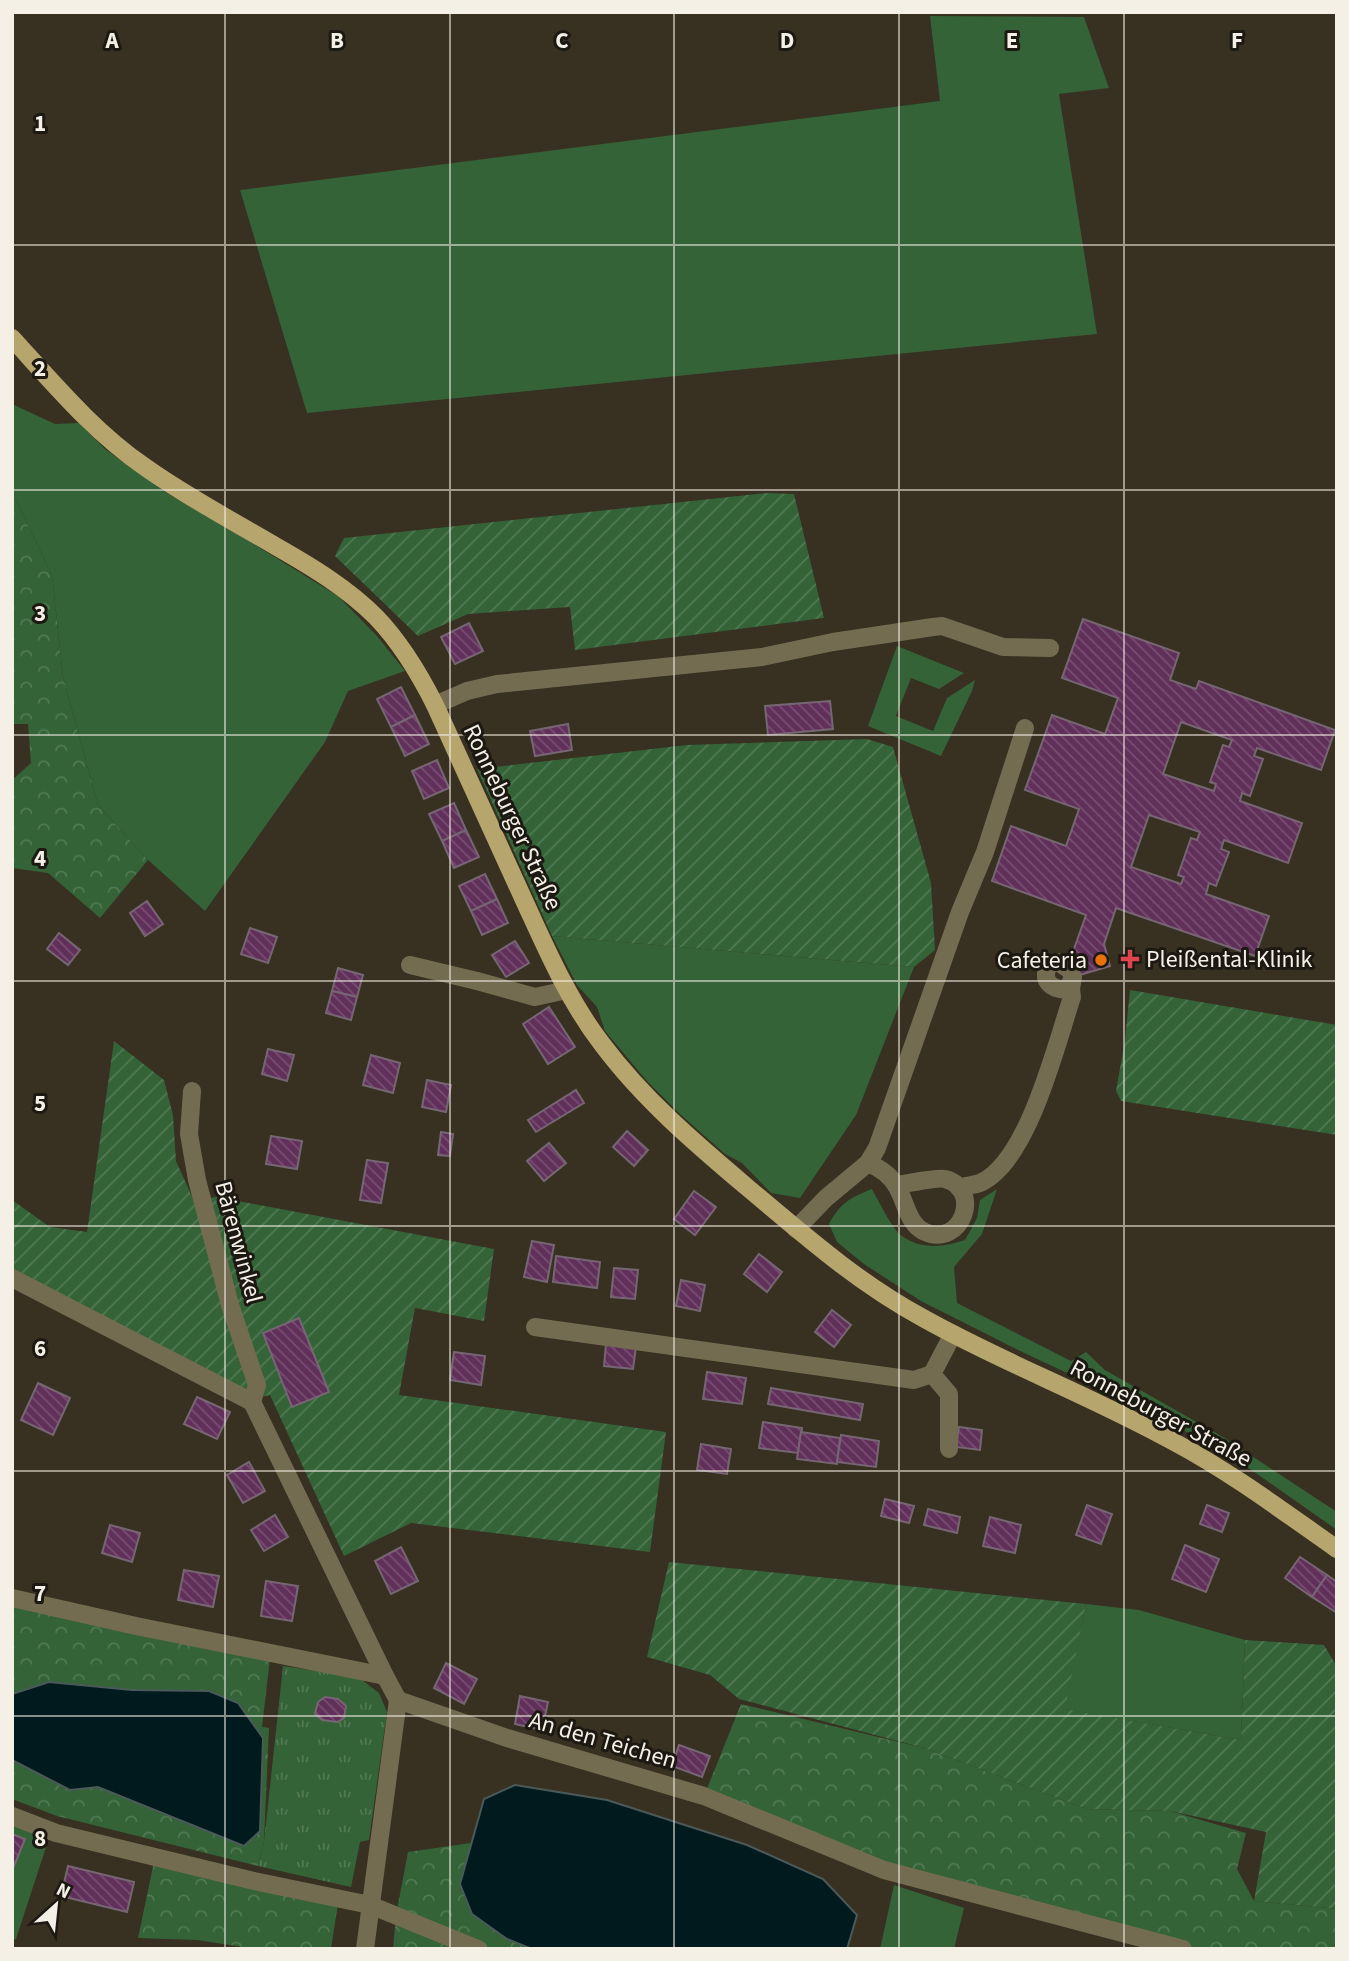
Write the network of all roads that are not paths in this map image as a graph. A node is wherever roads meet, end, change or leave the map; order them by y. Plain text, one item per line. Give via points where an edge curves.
1 (12, 338) edge
2 (1050, 648) dead end
3 (435, 705) junction
4 (1025, 728) dead end
5 (410, 965) dead end
6 (1070, 978) dead end
7 (568, 990) junction
8 (192, 1091) dead end
9 (868, 1163) junction
10 (896, 1185) junction
11 (959, 1188) junction
12 (796, 1229) junction
13 (12, 1278) edge
14 (535, 1327) dead end
15 (953, 1334) junction
16 (932, 1374) junction
17 (252, 1402) junction
18 (949, 1449) dead end
19 (1337, 1549) edge
20 (12, 1598) edge
21 (384, 1676) junction
22 (398, 1700) junction
23 (12, 1816) edge
24 (370, 1905) junction
25 (365, 1949) edge
26 (478, 1949) edge
27 (1183, 1949) edge

1 - 3 main road, Ronneburger Straße via 83,415 133,458 355,598 401,646
2 - 3 street via 1003,647 942,626 762,657 497,684
3 - 7 main road, Ronneburger Straße
4 - 9 street via 985,852
5 - 7 street via 535,997
6 - 11 street via 1072,997 1025,1131 999,1168 981,1182
7 - 12 main road, Ronneburger Straße via 626,1075
8 - 17 street, Bärenwinkel via 189,1134 197,1180 257,1385
9 - 10 street
9 - 12 street
10 - 11 street via 945,1179
10 - 11 street via 914,1224 939,1235 961,1222 966,1210
12 - 15 main road, Ronneburger Straße via 885,1296
13 - 17 street
14 - 16 street via 914,1380
15 - 16 street
15 - 19 main road, Ronneburger Straße via 1180,1444
16 - 18 street via 949,1394
17 - 21 street, Bärenwinkel
20 - 21 street
21 - 22 street
22 - 24 street
22 - 27 street, An den Teichen via 507,1738 705,1796 884,1870
23 - 24 street via 56,1833
24 - 25 street
24 - 26 street

